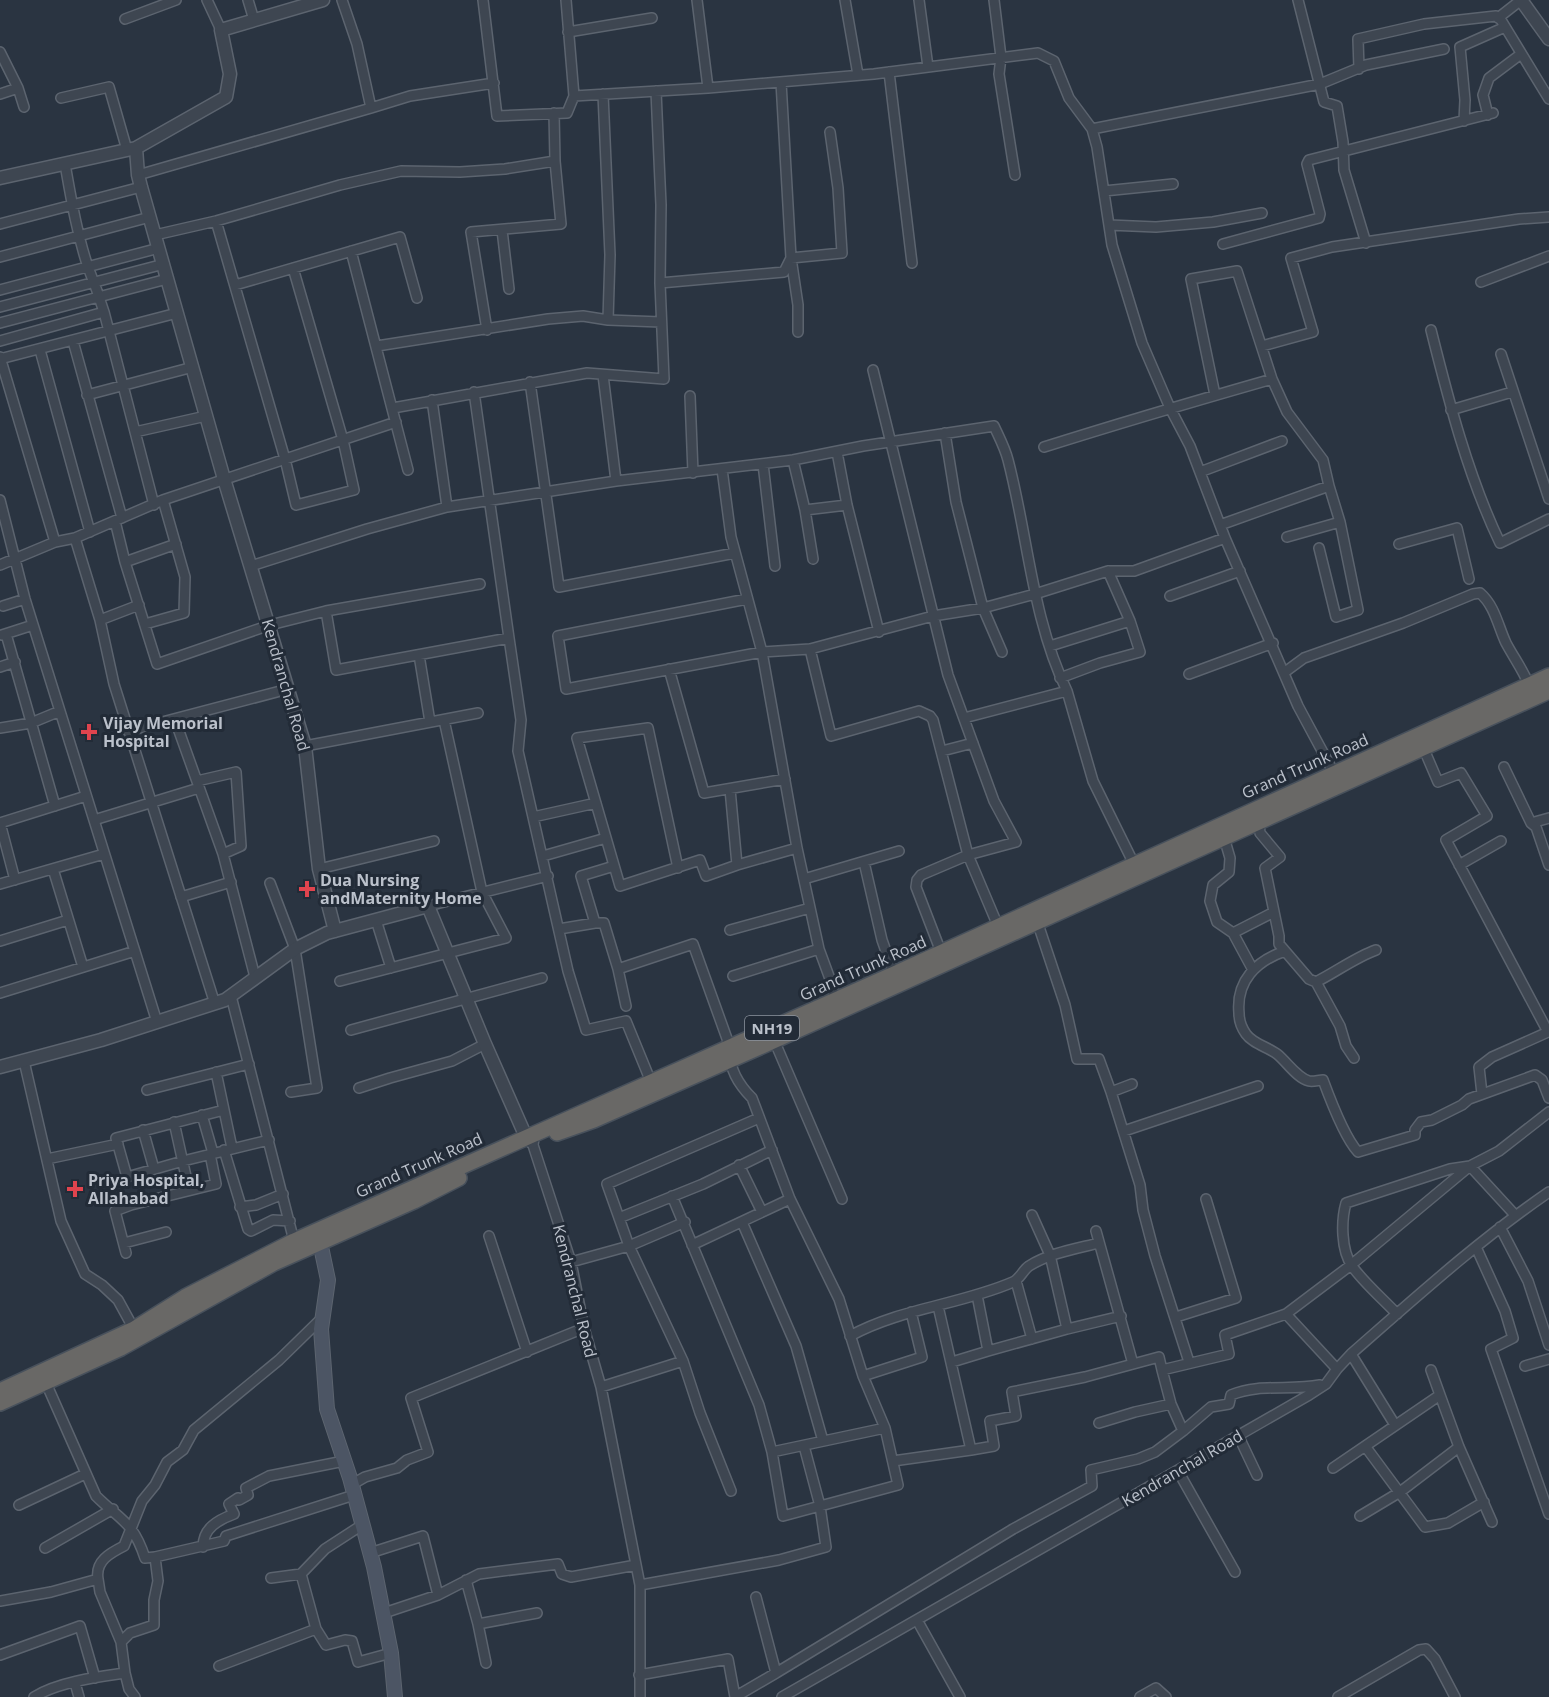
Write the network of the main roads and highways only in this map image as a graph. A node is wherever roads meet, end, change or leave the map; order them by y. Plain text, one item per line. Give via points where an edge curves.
1 (1549, 676) edge
2 (1549, 691) edge
3 (1222, 831) junction
4 (730, 1053) junction
5 (529, 1139) junction
6 (320, 1242) junction
7 (137, 1334) junction
8 (0, 1391) edge
9 (0, 1403) edge
10 (395, 1697) edge

1 - 3 highway, Grand Trunk Road / NH19 via 1334,773
2 - 3 highway, Grand Trunk Road / NH19 via 1264,818
3 - 4 highway, Grand Trunk Road / NH19 via 1134,864 835,1000
3 - 4 highway, Grand Trunk Road / NH19 via 1037,921 774,1040
4 - 5 highway, Grand Trunk Road / NH19 via 651,1082
4 - 5 highway, Grand Trunk Road / NH19 via 594,1120
5 - 6 highway, Grand Trunk Road / NH19 via 414,1201
5 - 7 highway, Grand Trunk Road / NH19 via 294,1241 185,1297
6 - 7 highway, Grand Trunk Road / NH19
6 - 10 main road via 328,1280 321,1329 327,1408 370,1552 391,1653
7 - 8 highway, Grand Trunk Road / NH19
7 - 9 highway, Grand Trunk Road / NH19

